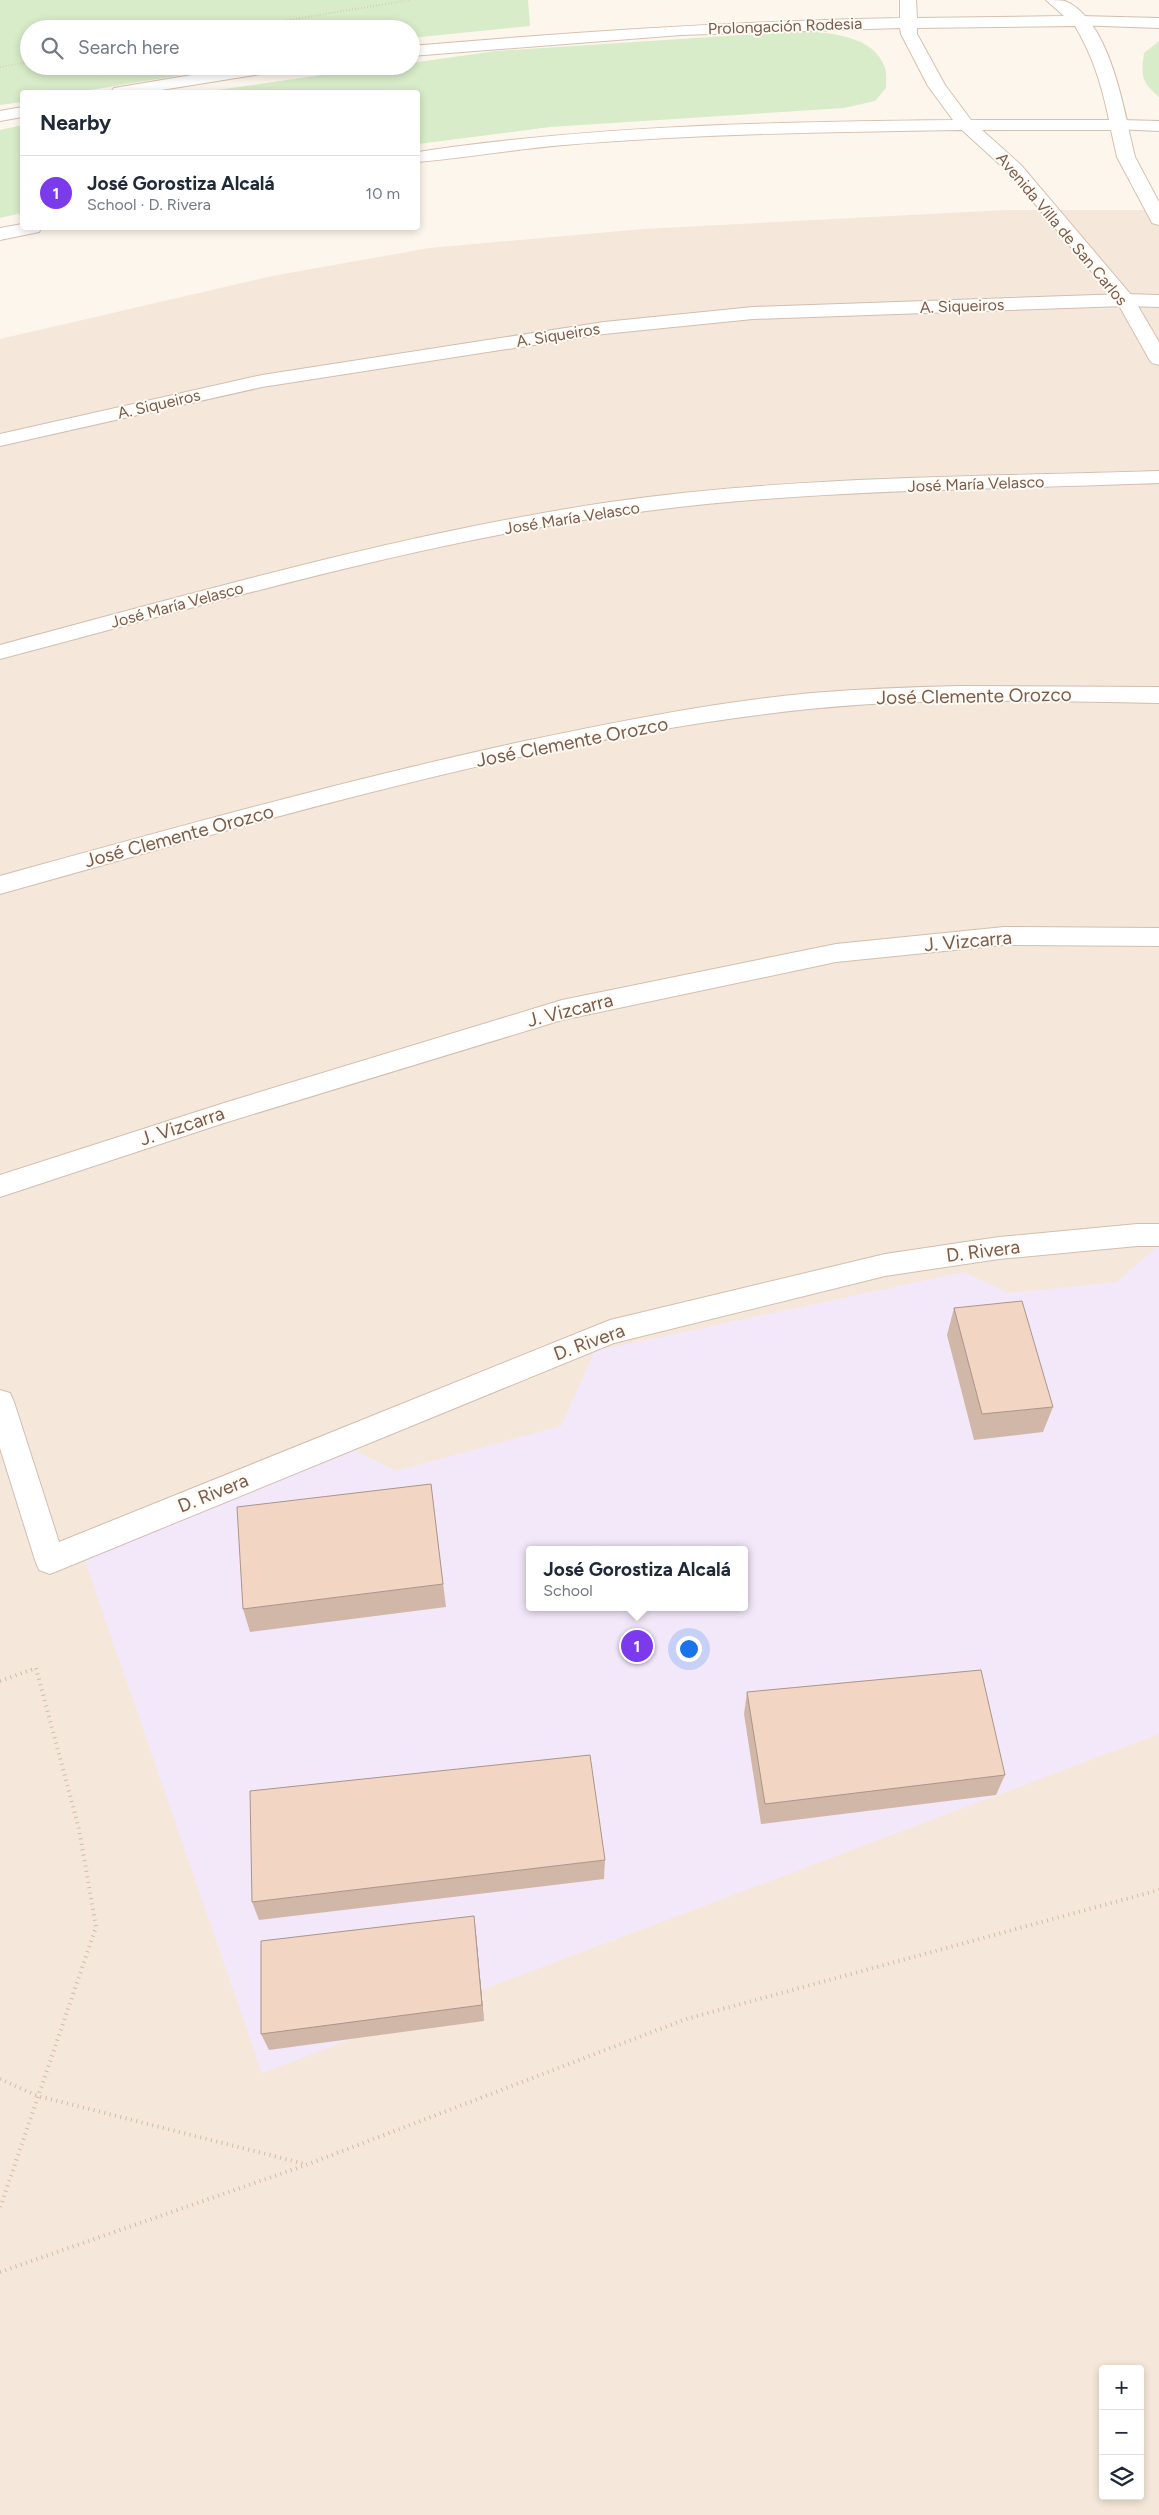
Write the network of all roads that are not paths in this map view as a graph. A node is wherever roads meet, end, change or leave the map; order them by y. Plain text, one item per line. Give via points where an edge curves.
1 (908, 0) edge
2 (1054, 0) edge
3 (1080, 21) junction
4 (909, 22) junction
5 (1159, 22) edge
6 (420, 50) edge
7 (225, 75) edge
8 (132, 90) edge
9 (20, 112) edge
10 (0, 116) edge
11 (965, 124) junction
12 (1121, 125) junction
13 (1159, 126) edge
14 (420, 157) edge
15 (1159, 218) edge
16 (21, 230) edge
17 (0, 234) edge
18 (1125, 300) junction
19 (1159, 301) edge
20 (1159, 359) edge
21 (0, 440) edge
22 (1159, 477) edge
23 (0, 652) edge
24 (1159, 695) edge
25 (0, 885) edge
26 (1159, 937) edge
27 (0, 1186) edge
28 (1159, 1236) edge
29 (0, 1402) edge

1 - 4 street, Avenida Villa de San Carlos
2 - 3 street
3 - 4 street, Prolongación Rodesia
3 - 5 street, Prolongación Rodesia
3 - 12 street via 1104,62
4 - 6 street, Prolongación Rodesia via 596,35
4 - 11 street, Avenida Villa de San Carlos via 909,34 937,86
7 - 8 street
9 - 10 street
11 - 12 street
11 - 14 street via 586,137 471,148
11 - 18 street, Avenida Villa de San Carlos via 1014,169
12 - 13 street
12 - 15 street via 1126,157
16 - 17 street
18 - 19 street, A. Siqueiros
18 - 20 street, Avenida Villa de San Carlos
18 - 21 street, A. Siqueiros via 753,313 604,328 262,381
22 - 23 street, José María Velasco via 820,489 611,509 307,571
24 - 25 street, José Clemente Orozco via 997,693 867,697 734,711 578,737 332,794
26 - 27 street, J. Vizcarra via 1004,936 836,954 562,1010 224,1112
28 - 29 street, D. Rivera via 1137,1235 999,1248 885,1265 610,1332 50,1560

